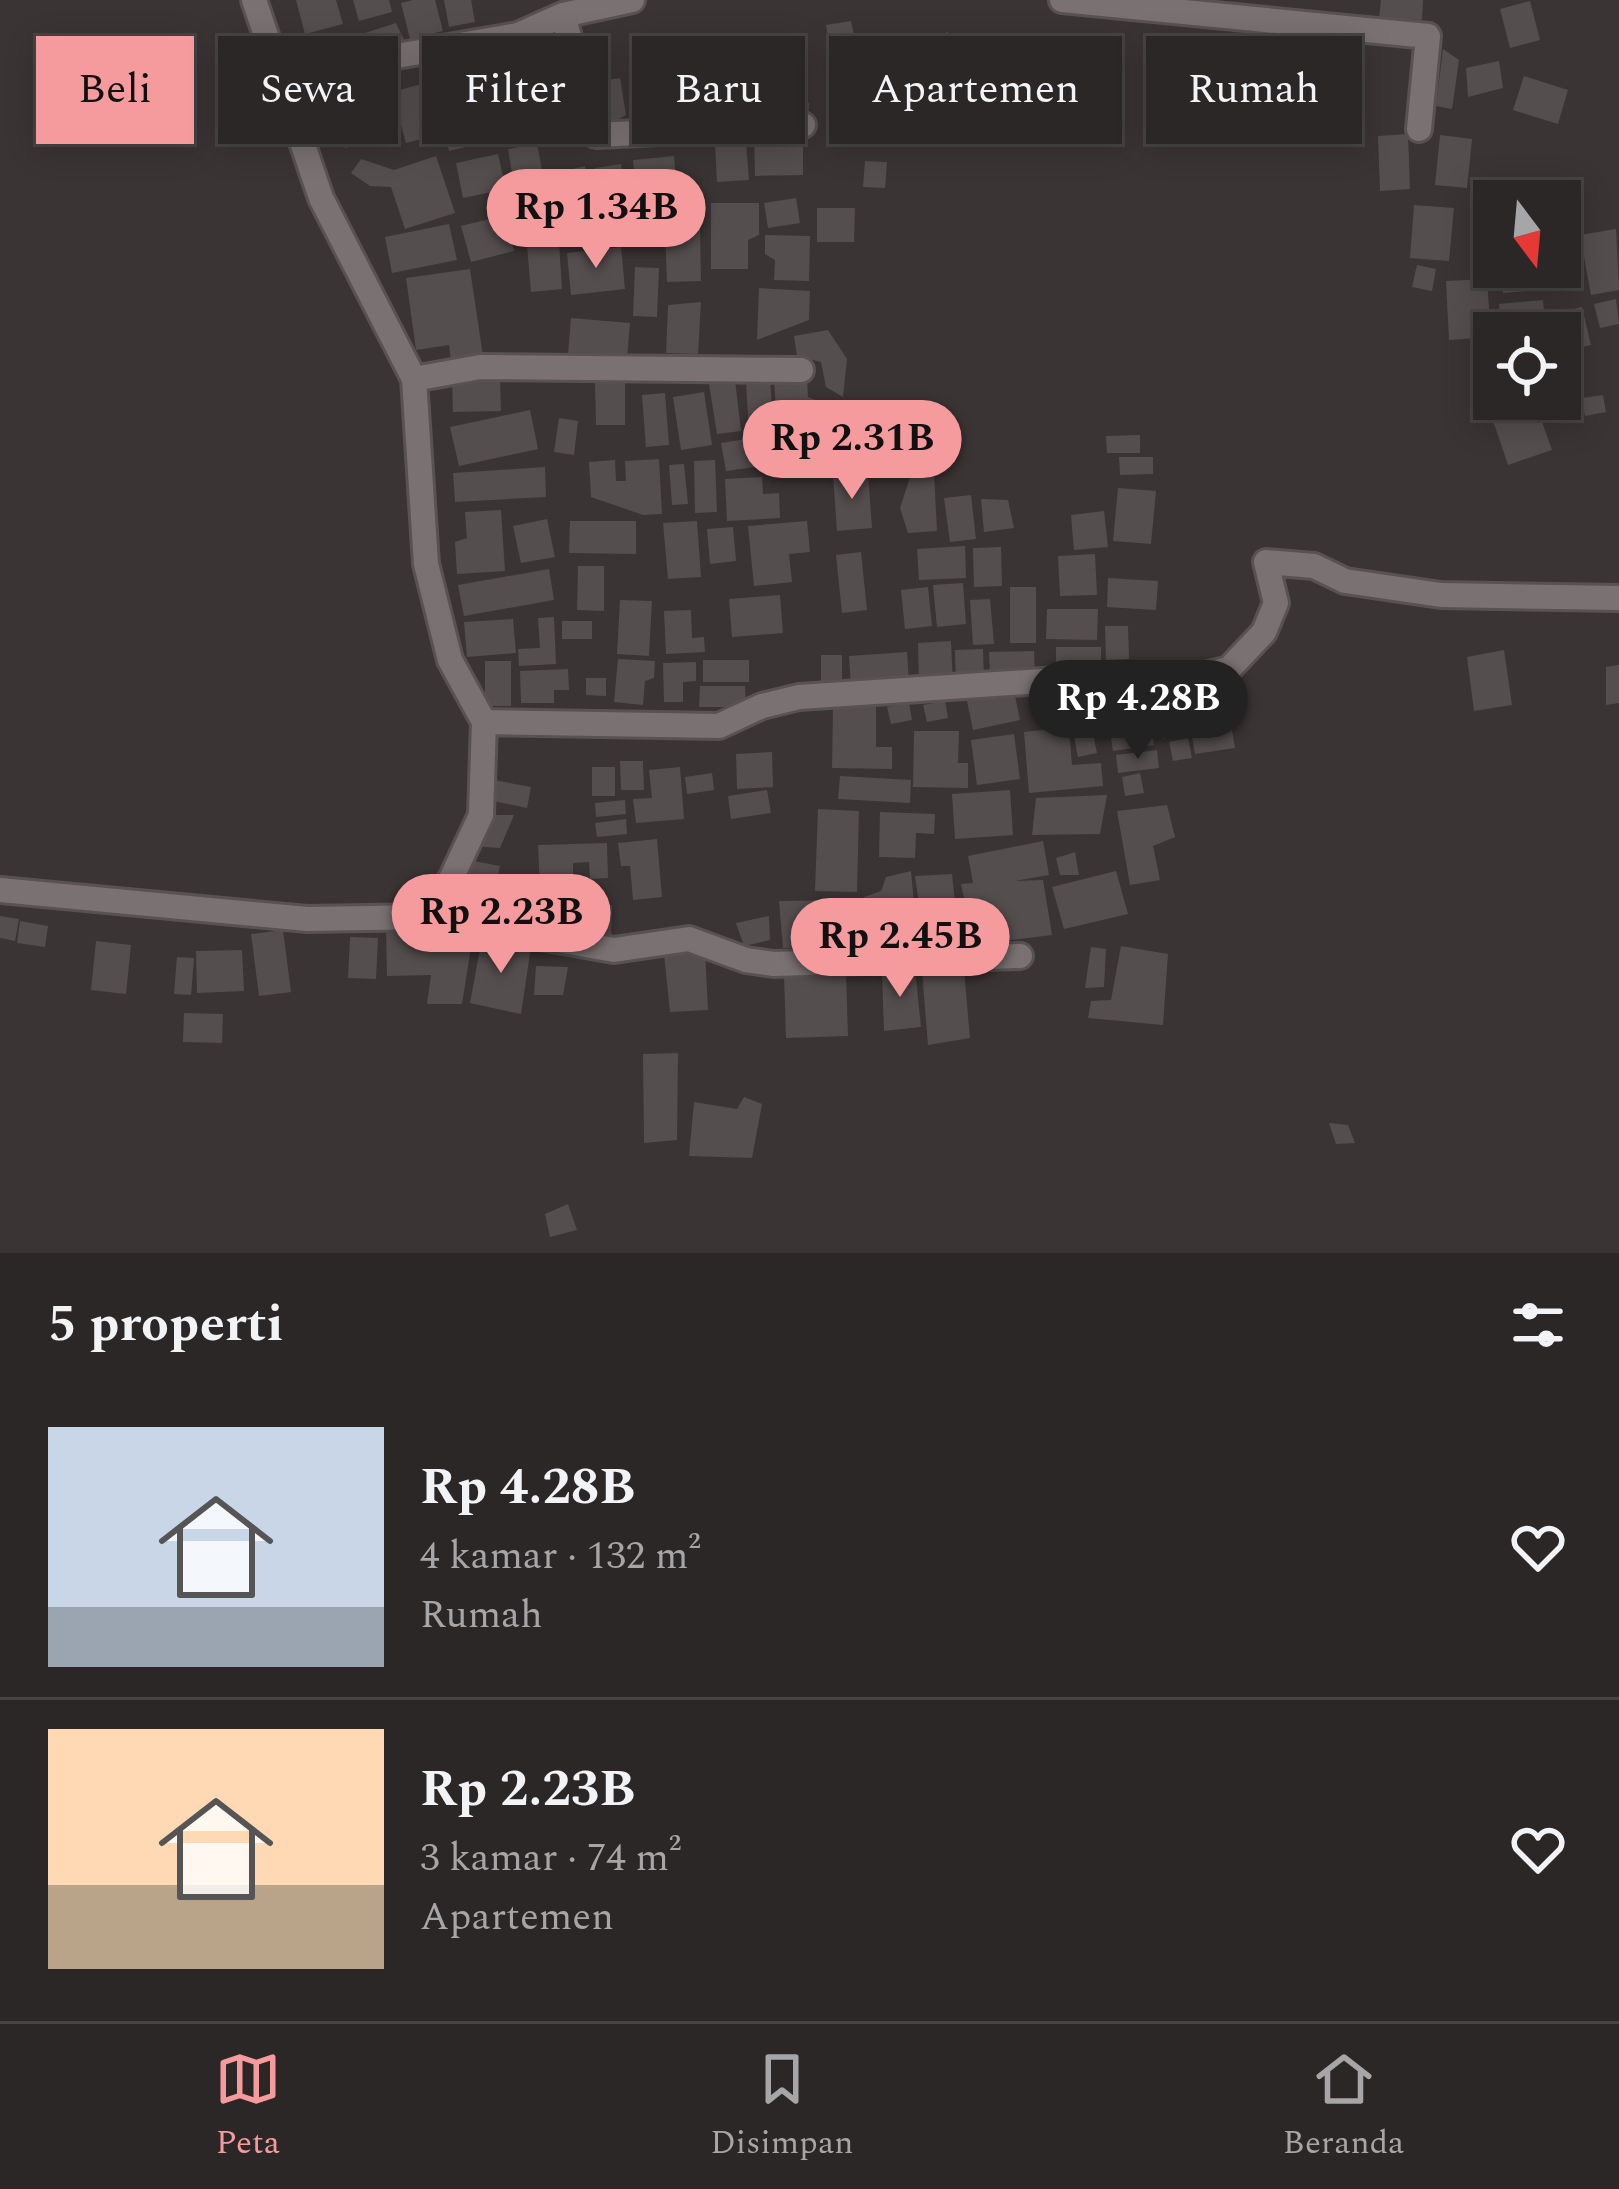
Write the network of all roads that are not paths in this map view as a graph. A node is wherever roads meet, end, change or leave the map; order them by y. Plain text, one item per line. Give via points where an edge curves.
1 (254, 0) edge
2 (632, 0) edge
3 (1062, 0) edge
4 (563, 15) junction
5 (267, 36) edge
6 (398, 55) edge
7 (1419, 129) dead end
8 (632, 132) edge
9 (303, 144) edge
10 (801, 370) dead end
11 (414, 379) junction
12 (1619, 598) edge
13 (484, 722) junction
14 (0, 890) edge
15 (427, 916) junction
16 (1020, 956) dead end

1 - 5 street
2 - 4 street
3 - 7 street via 1428,36
4 - 6 street via 518,34
4 - 8 street via 596,135
9 - 11 street via 321,198
10 - 11 street via 480,367
11 - 13 street via 426,564 450,660
12 - 13 street via 1441,595 1266,562 1276,602 1264,632 1229,669 1185,680 799,698 718,726
13 - 15 street via 481,815
14 - 15 street via 307,919
15 - 16 street via 614,950 688,939 774,964

